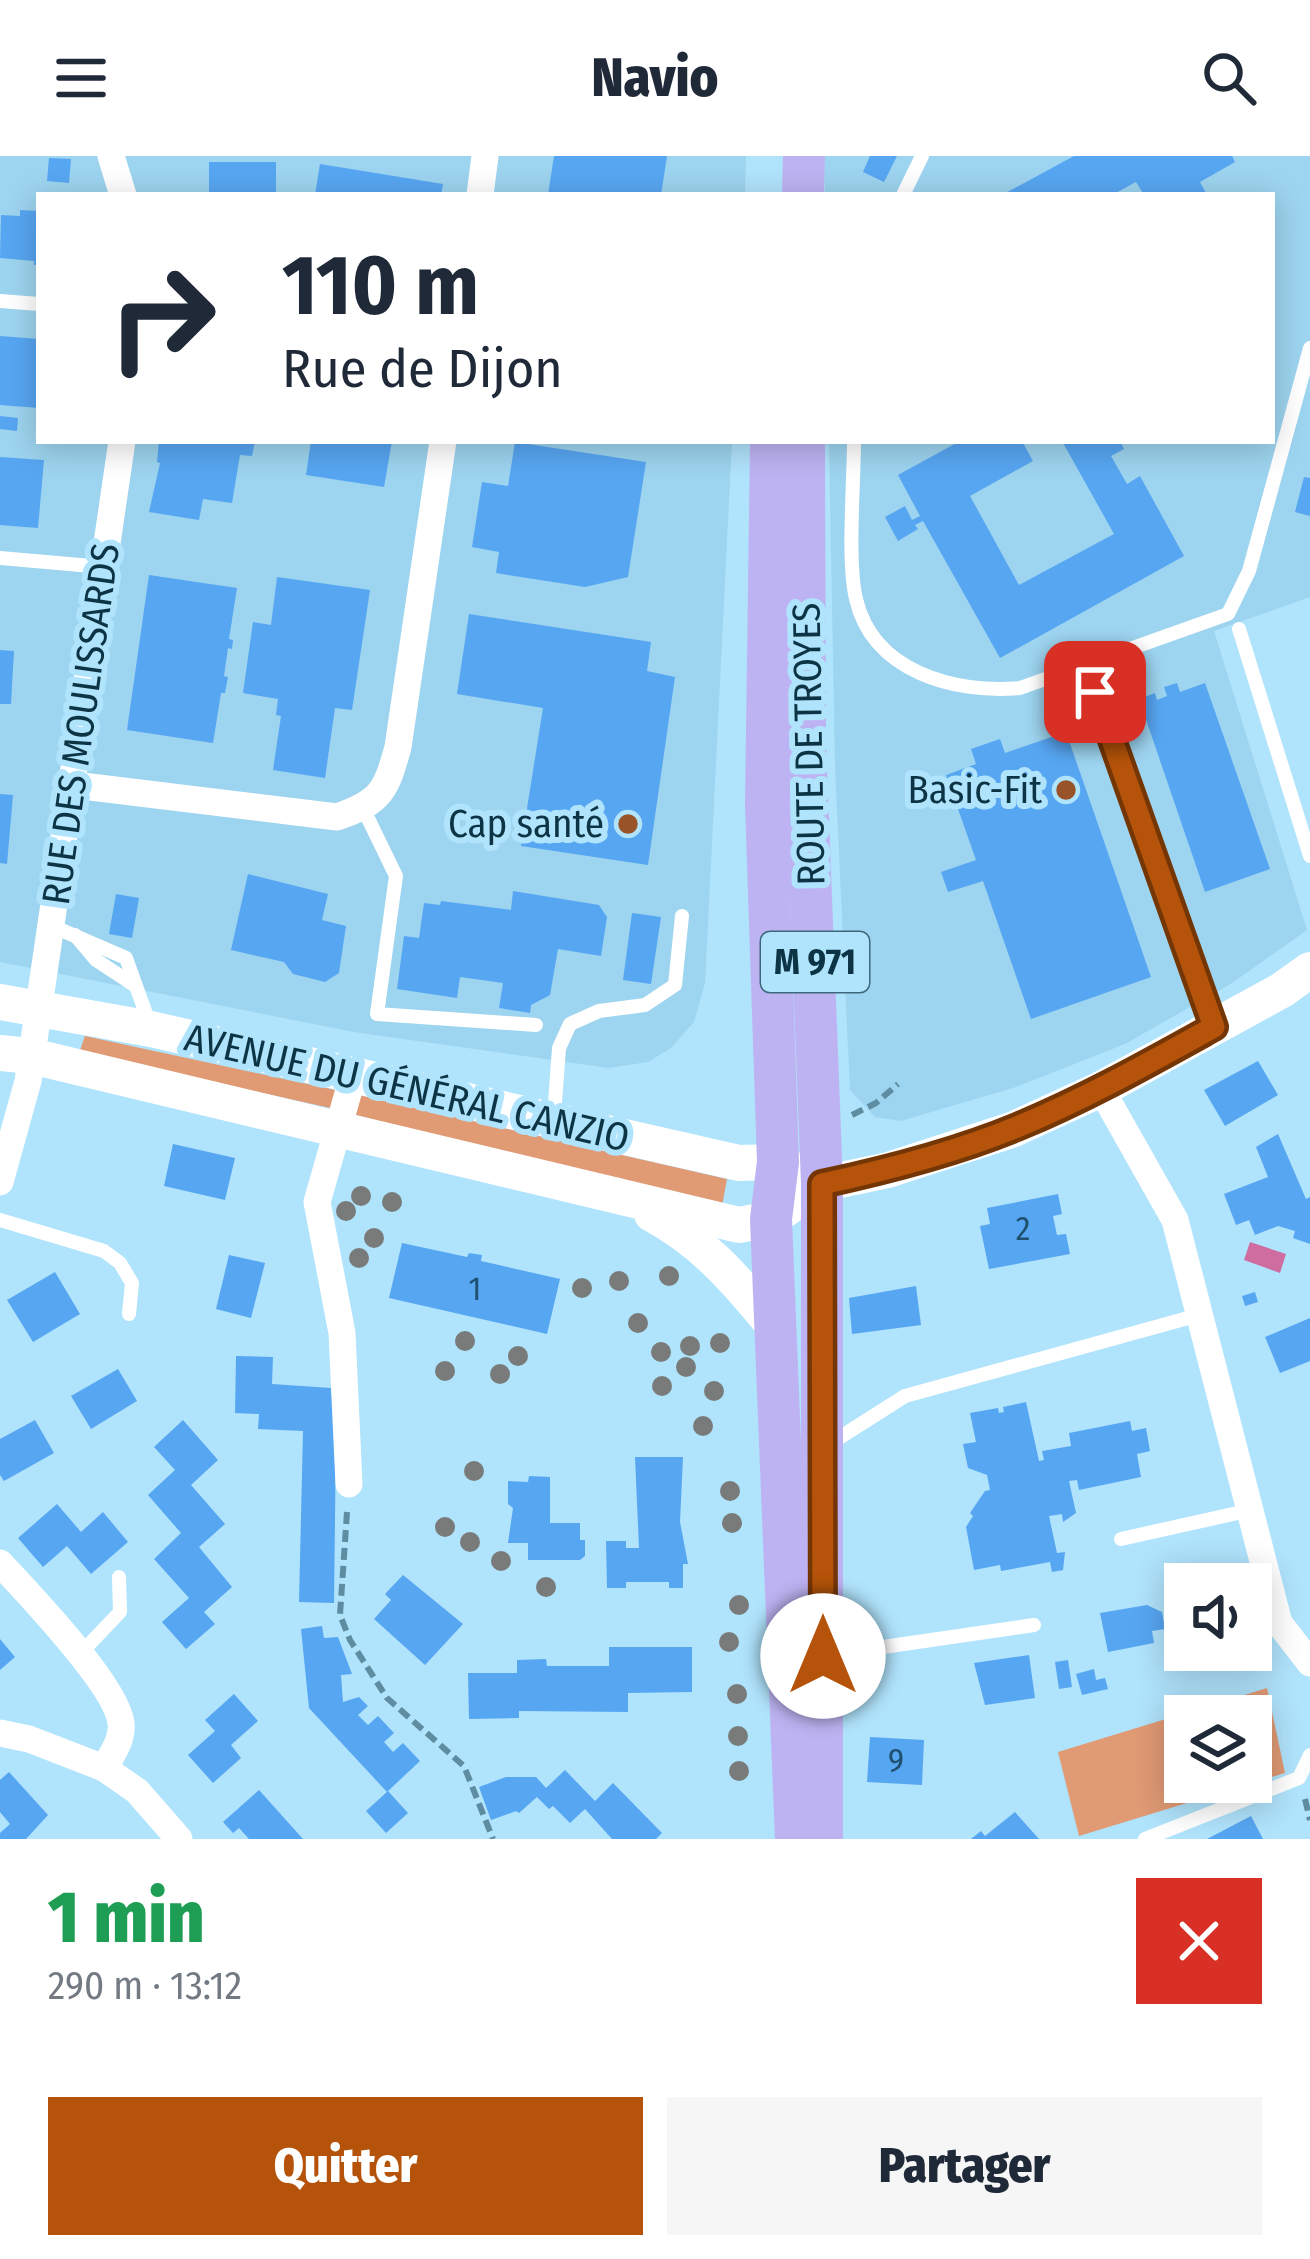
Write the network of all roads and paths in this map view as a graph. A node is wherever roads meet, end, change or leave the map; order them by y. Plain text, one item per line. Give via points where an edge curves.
1 (111, 156) edge
2 (485, 156) edge
3 (775, 156) edge
4 (804, 156) edge
5 (922, 156) edge
6 (122, 192) edge
7 (480, 192) edge
8 (774, 192) edge
9 (803, 192) edge
10 (904, 192) edge
11 (0, 301) edge
12 (36, 304) edge
13 (1310, 348) edge
14 (122, 444) edge
15 (443, 444) edge
16 (771, 444) edge
17 (804, 444) edge
18 (854, 444) edge
19 (0, 558) edge
20 (103, 567) junction
21 (1239, 629) dead end
22 (1095, 692) dead end
23 (74, 785) junction
24 (363, 808) junction
25 (1310, 856) edge
26 (682, 916) dead end
27 (63, 930) junction
28 (1310, 970) edge
29 (0, 1002) edge
30 (39, 1007) junction
31 (536, 1025) dead end
32 (1214, 1027) junction
33 (152, 1029) junction
34 (15, 1055) edge
35 (353, 1076) junction
36 (898, 1084) dead end
37 (1101, 1090) junction
38 (849, 1116) dead end
39 (554, 1121) junction
40 (338, 1131) junction
41 (805, 1179) junction
42 (0, 1182) edge
43 (611, 1194) junction
44 (771, 1219) junction
45 (0, 1220) edge
46 (129, 1314) dead end
47 (1200, 1314) junction
48 (774, 1327) junction
49 (822, 1448) junction
50 (349, 1484) joint
51 (1251, 1510) junction
52 (1121, 1539) dead end
53 (0, 1563) edge
54 (119, 1577) dead end
55 (1034, 1624) dead end
56 (80, 1654) junction
57 (823, 1656) junction
58 (1310, 1663) edge
59 (0, 1732) edge
60 (1310, 1754) edge
61 (104, 1768) junction
62 (179, 1839) edge
63 (493, 1839) edge
64 (796, 1839) edge
65 (822, 1839) edge
66 (1144, 1839) edge

1 - 6 street
2 - 7 street
3 - 8 main road
4 - 9 main road
5 - 10 lane
11 - 12 lane
13 - 18 lane via 1249,571 1228,614 1020,688 936,682 876,640 856,600
14 - 20 street, RUE DES MOULISSARDS
15 - 24 street via 398,747 388,783
16 - 41 main road, M 971 via 766,804
17 - 41 main road, ROUTE DE TROYES / M 971
19 - 20 lane
20 - 23 street, RUE DES MOULISSARDS
21 - 25 lane
22 - 32 lane
23 - 24 street via 338,817
23 - 27 street, RUE DES MOULISSARDS
24 - 31 lane via 395,876 376,1014
26 - 39 lane via 675,985 644,1005 570,1024 559,1048
27 - 30 street, RUE DES MOULISSARDS
27 - 33 lane via 126,958
28 - 32 street, AVENUE DU GÉNÉRAL CANZIO
29 - 30 street, AVENUE DU GÉNÉRAL CANZIO
30 - 33 street, AVENUE DU GÉNÉRAL CANZIO
30 - 34 street, RUE DES MOULISSARDS
32 - 37 street, AVENUE DU GÉNÉRAL CANZIO
33 - 35 street, AVENUE DU GÉNÉRAL CANZIO
34 - 40 street, AVENUE DU GÉNÉRAL CANZIO
34 - 42 street, RUE DES MOULISSARDS via 23,1109
35 - 39 street, AVENUE DU GÉNÉRAL CANZIO
35 - 40 street
36 - 38 path
37 - 41 street, AVENUE DU GÉNÉRAL CANZIO via 1014,1129 888,1169
37 - 47 street via 1174,1220
39 - 41 street, AVENUE DU GÉNÉRAL CANZIO
40 - 43 street, AVENUE DU GÉNÉRAL CANZIO
40 - 50 street via 317,1202 342,1333
41 - 44 main road, M 971
41 - 49 main road, ROUTE DE TROYES / M 971
43 - 44 street, AVENUE DU GÉNÉRAL CANZIO via 739,1225
43 - 48 street, AVENUE DU GÉNÉRAL CANZIO via 685,1232 725,1265
44 - 48 main road, M 971
45 - 46 lane via 114,1257 132,1283
47 - 49 lane via 905,1396
47 - 51 street
48 - 64 main road, M 971
49 - 57 main road, ROUTE DE TROYES / M 971
50 - 63 path via 340,1615 350,1640 387,1698 464,1766
51 - 52 lane
51 - 58 street via 1280,1623
53 - 56 street
54 - 56 lane via 120,1612
55 - 57 lane
56 - 61 street via 121,1720
57 - 65 main road, ROUTE DE TROYES / M 971
59 - 61 street
60 - 66 lane via 1299,1778
61 - 62 street

